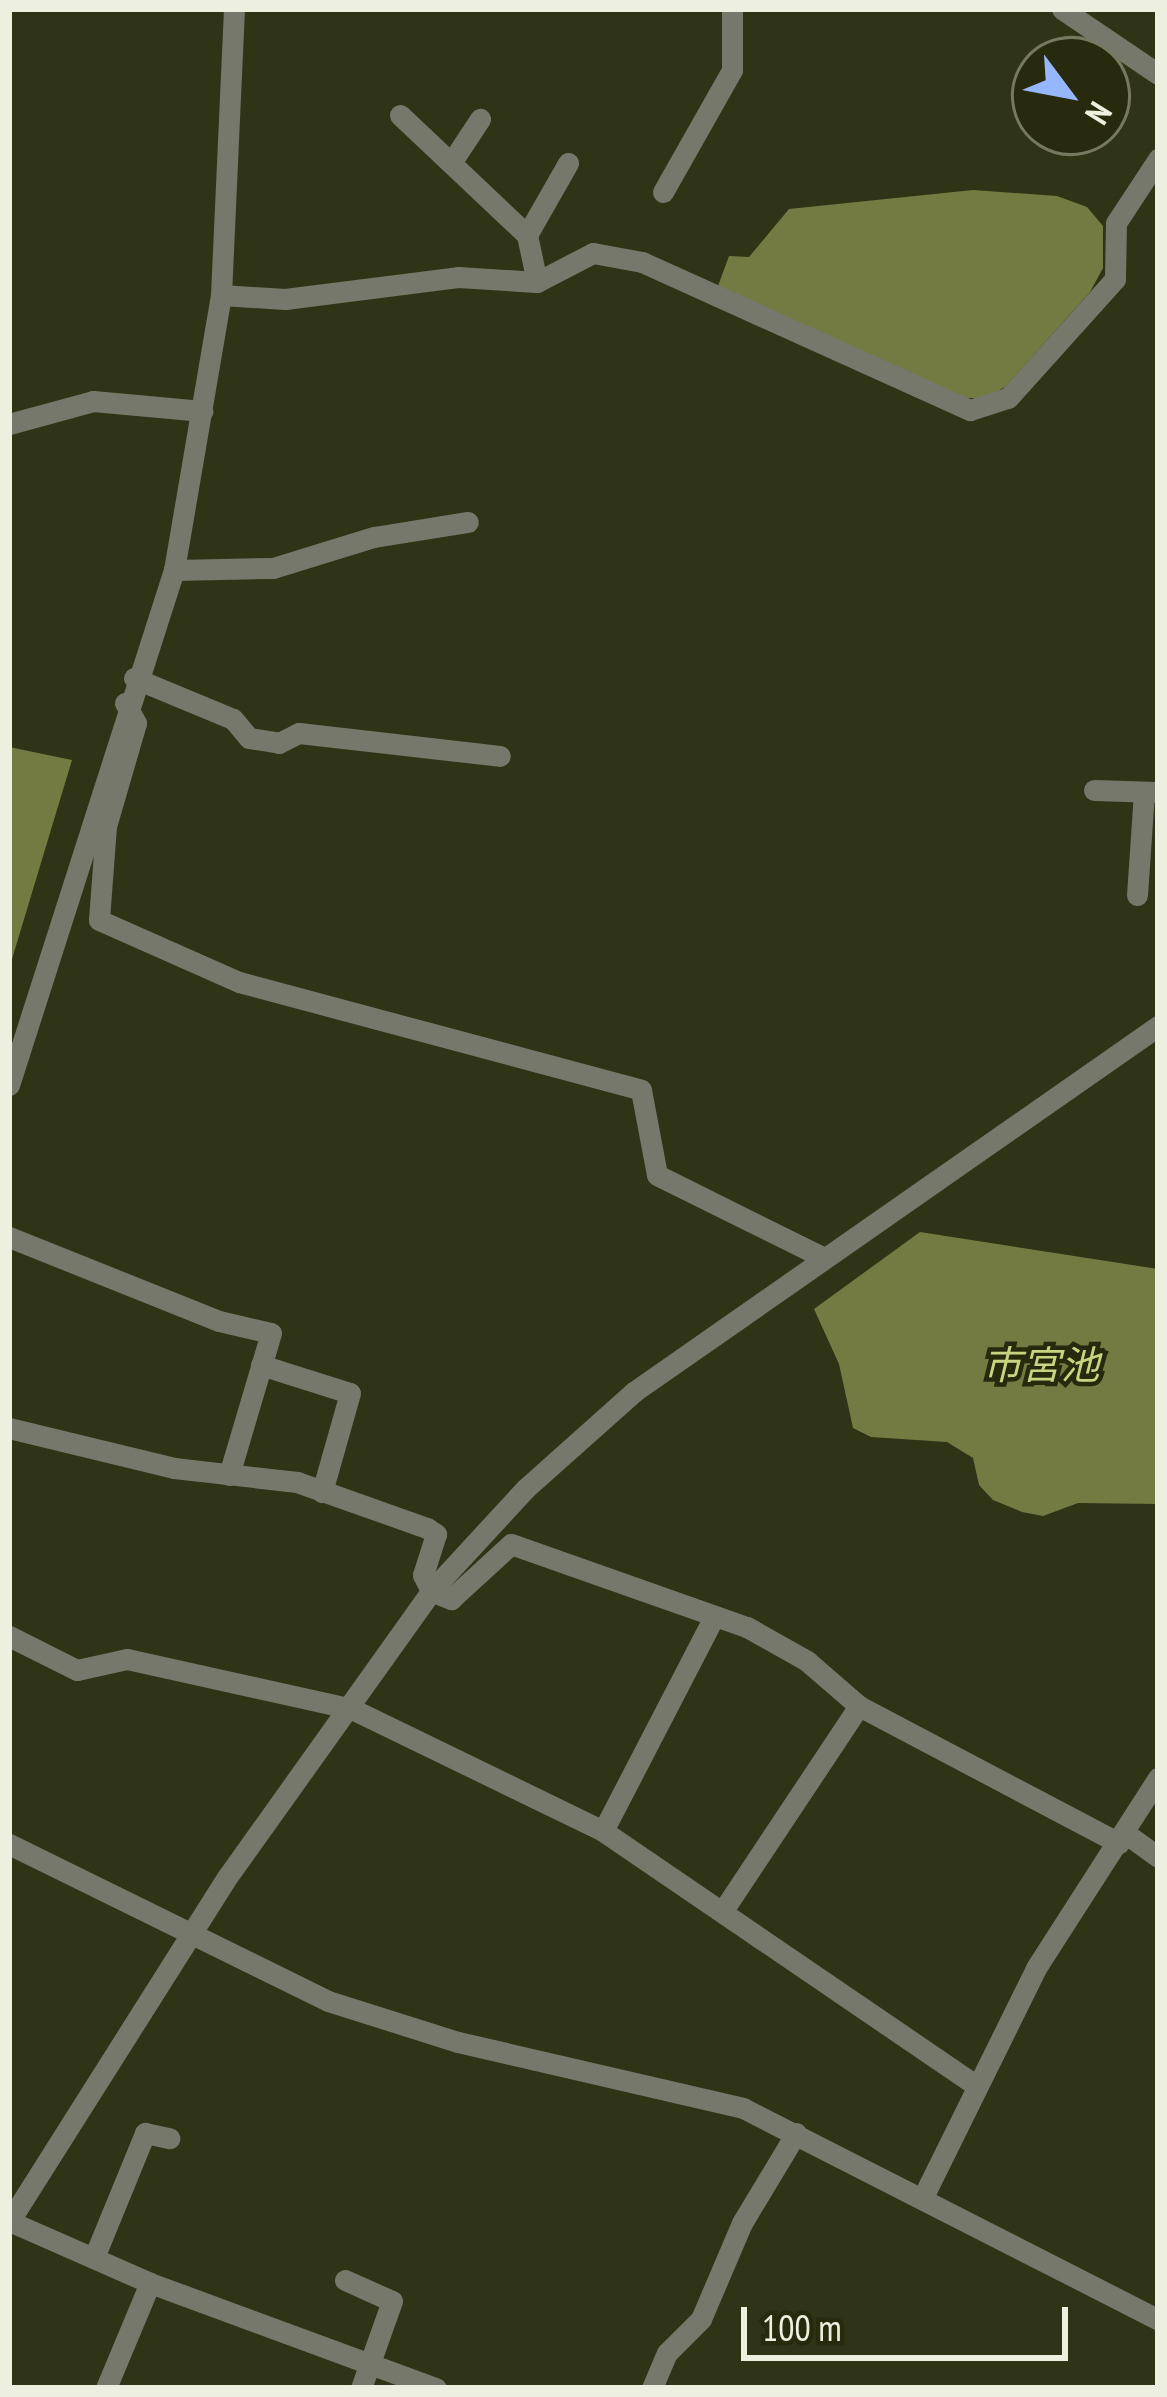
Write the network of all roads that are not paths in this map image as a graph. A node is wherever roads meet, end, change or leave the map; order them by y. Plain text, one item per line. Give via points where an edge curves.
1 (234, 9) edge
2 (732, 9) edge
3 (1062, 9) edge
4 (1158, 74) edge
5 (400, 116) dead end
6 (480, 119) dead end
7 (1158, 159) edge
8 (451, 163) junction
9 (568, 163) dead end
10 (663, 192) dead end
11 (527, 236) junction
12 (537, 281) junction
13 (220, 295) junction
14 (203, 411) junction
15 (9, 424) edge
16 (468, 521) dead end
17 (174, 570) junction
18 (134, 678) junction
19 (125, 704) junction
20 (500, 756) dead end
21 (1094, 790) dead end
22 (1151, 792) edge
23 (1137, 895) dead end
24 (1158, 1026) edge
25 (9, 1085) edge
26 (9, 1237) edge
27 (824, 1258) junction
28 (261, 1366) junction
29 (9, 1428) edge
30 (229, 1474) junction
31 (322, 1492) junction
32 (431, 1592) junction
33 (714, 1617) junction
34 (9, 1636) edge
35 (860, 1706) junction
36 (352, 1709) junction
37 (1158, 1778) edge
38 (603, 1832) junction
39 (1122, 1838) junction
40 (9, 1844) edge
41 (1158, 1857) edge
42 (724, 1909) junction
43 (188, 1937) junction
44 (976, 2085) junction
45 (796, 2133) junction
46 (169, 2138) dead end
47 (923, 2198) junction
48 (9, 2221) edge
49 (95, 2255) junction
50 (345, 2280) dead end
51 (150, 2283) junction
52 (1158, 2319) edge
53 (371, 2363) junction
54 (106, 2388) edge
55 (361, 2388) edge
56 (436, 2388) edge
57 (652, 2388) edge

1 - 13 street
2 - 10 street via 732,70
3 - 4 street
5 - 8 street
6 - 8 street
7 - 12 street via 1116,223 1115,278 1008,398 970,410 642,262 592,253
8 - 11 street
9 - 11 street
11 - 12 street
12 - 13 street via 458,277 285,298
13 - 14 street
14 - 15 street via 93,400
14 - 17 street
16 - 17 street via 374,537 273,568
17 - 18 street
18 - 19 street
18 - 20 street via 233,719 249,738 279,743 299,733
19 - 25 street
19 - 27 street via 136,723 106,826 99,920 239,982 641,1090 657,1175
21 - 22 street
22 - 23 street
24 - 27 street
26 - 28 street via 219,1321 271,1333
27 - 32 street via 595,1424
28 - 30 street
28 - 31 street via 350,1393
29 - 30 street
30 - 31 street
31 - 32 street via 436,1534 423,1575
32 - 33 street via 465,1594 511,1544
32 - 36 street
33 - 35 street via 808,1661
33 - 38 street
34 - 36 street via 76,1670 127,1659
35 - 39 street
35 - 42 street
36 - 38 street
36 - 43 street
37 - 39 street
38 - 42 street
39 - 41 street
39 - 44 street via 1036,1968
40 - 43 street
42 - 44 street
43 - 45 street via 396,2024 700,2095
43 - 48 street
44 - 47 street
45 - 47 street
45 - 57 street via 742,2223 701,2319 668,2353
46 - 49 street via 145,2133
47 - 52 street
48 - 49 street
49 - 51 street
50 - 53 street via 392,2301
51 - 53 street
51 - 54 street
53 - 55 street
53 - 56 street

